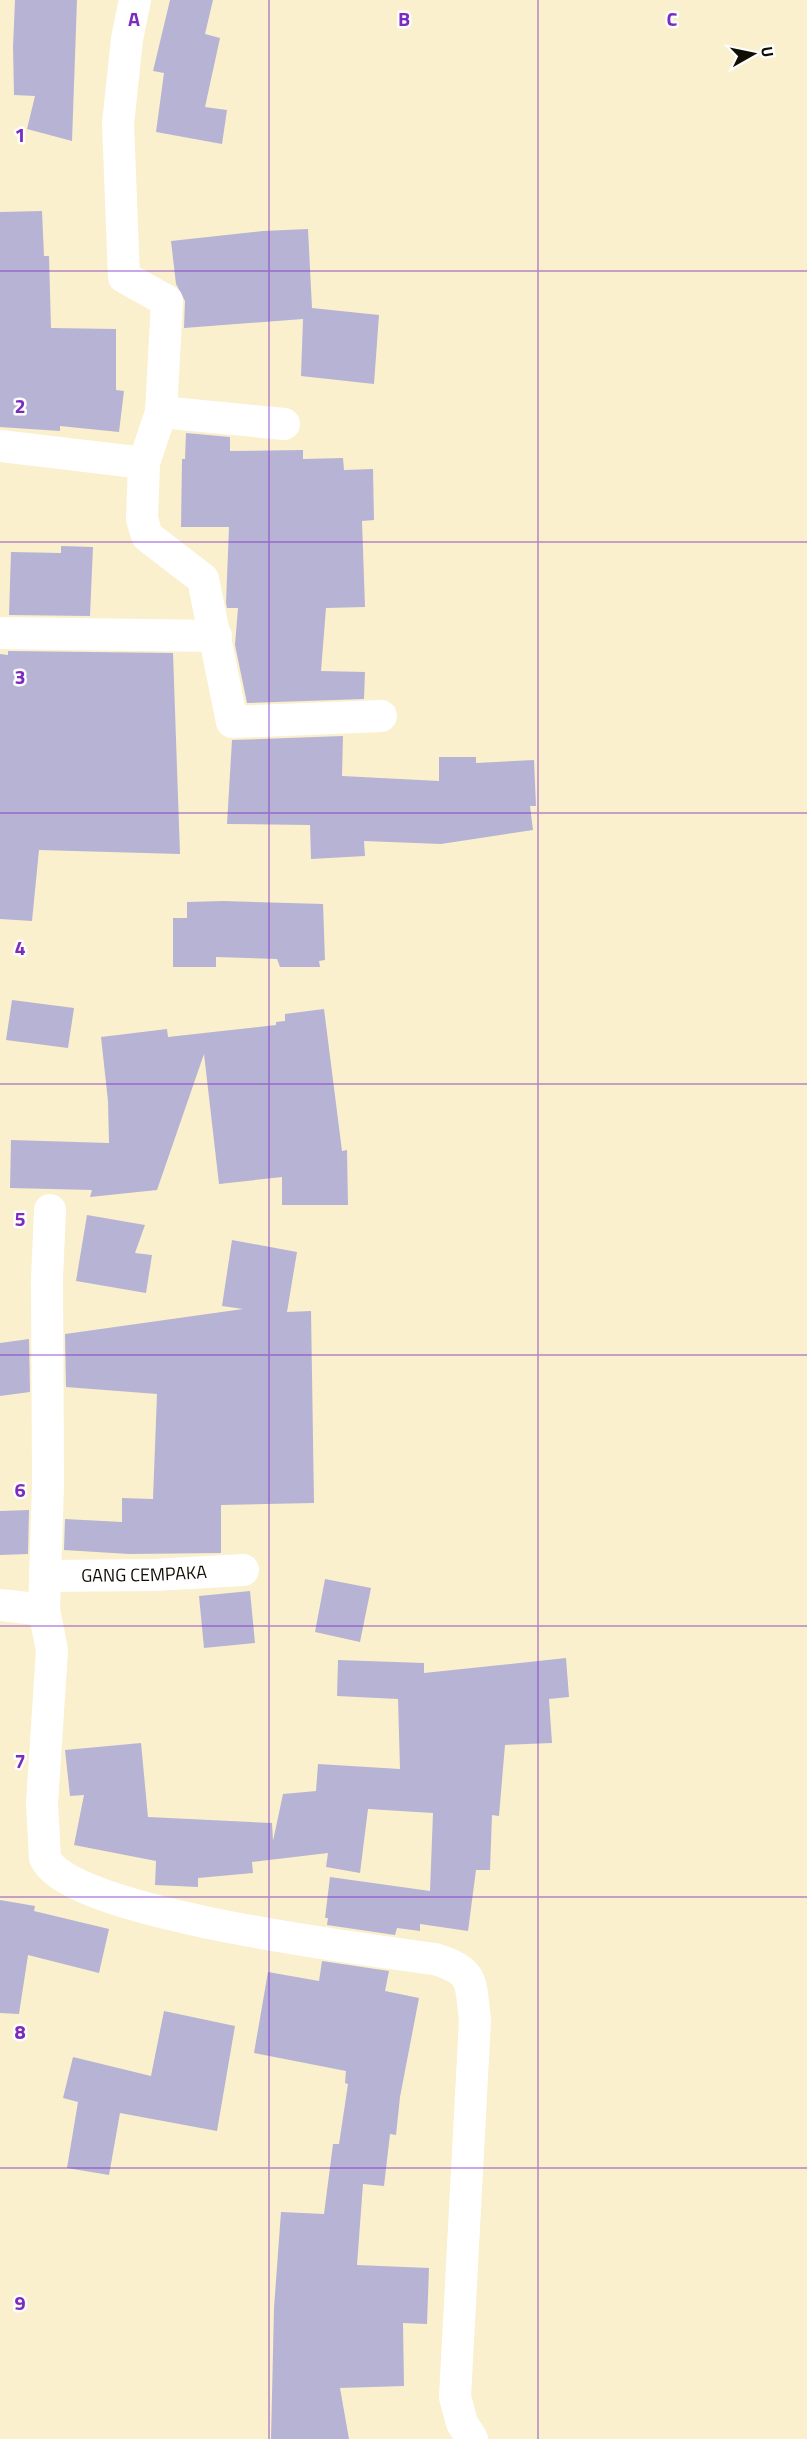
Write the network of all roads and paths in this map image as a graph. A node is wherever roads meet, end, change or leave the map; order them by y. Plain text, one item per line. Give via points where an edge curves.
1 (135, 0) edge
2 (161, 412) junction
3 (284, 424) dead end
4 (0, 446) edge
5 (144, 463) junction
6 (0, 633) edge
7 (216, 636) junction
8 (381, 716) dead end
9 (50, 1210) dead end
10 (243, 1570) dead end
11 (45, 1576) junction
12 (0, 1605) edge
13 (44, 1610) junction
14 (472, 2439) edge

1 - 2 street via 118,124 124,277 167,301
2 - 3 street
2 - 5 street
4 - 5 street
5 - 7 street via 142,519 147,536 203,579
6 - 7 street
7 - 8 street via 232,722
9 - 11 street
10 - 11 street, GANG CEMPAKA
11 - 13 street
12 - 13 street
13 - 14 street via 52,1650 42,1804 42,1849 48,1866 66,1879 142,1906 281,1938 435,1959 458,1966 470,1982 475,2020 456,2397 462,2423

